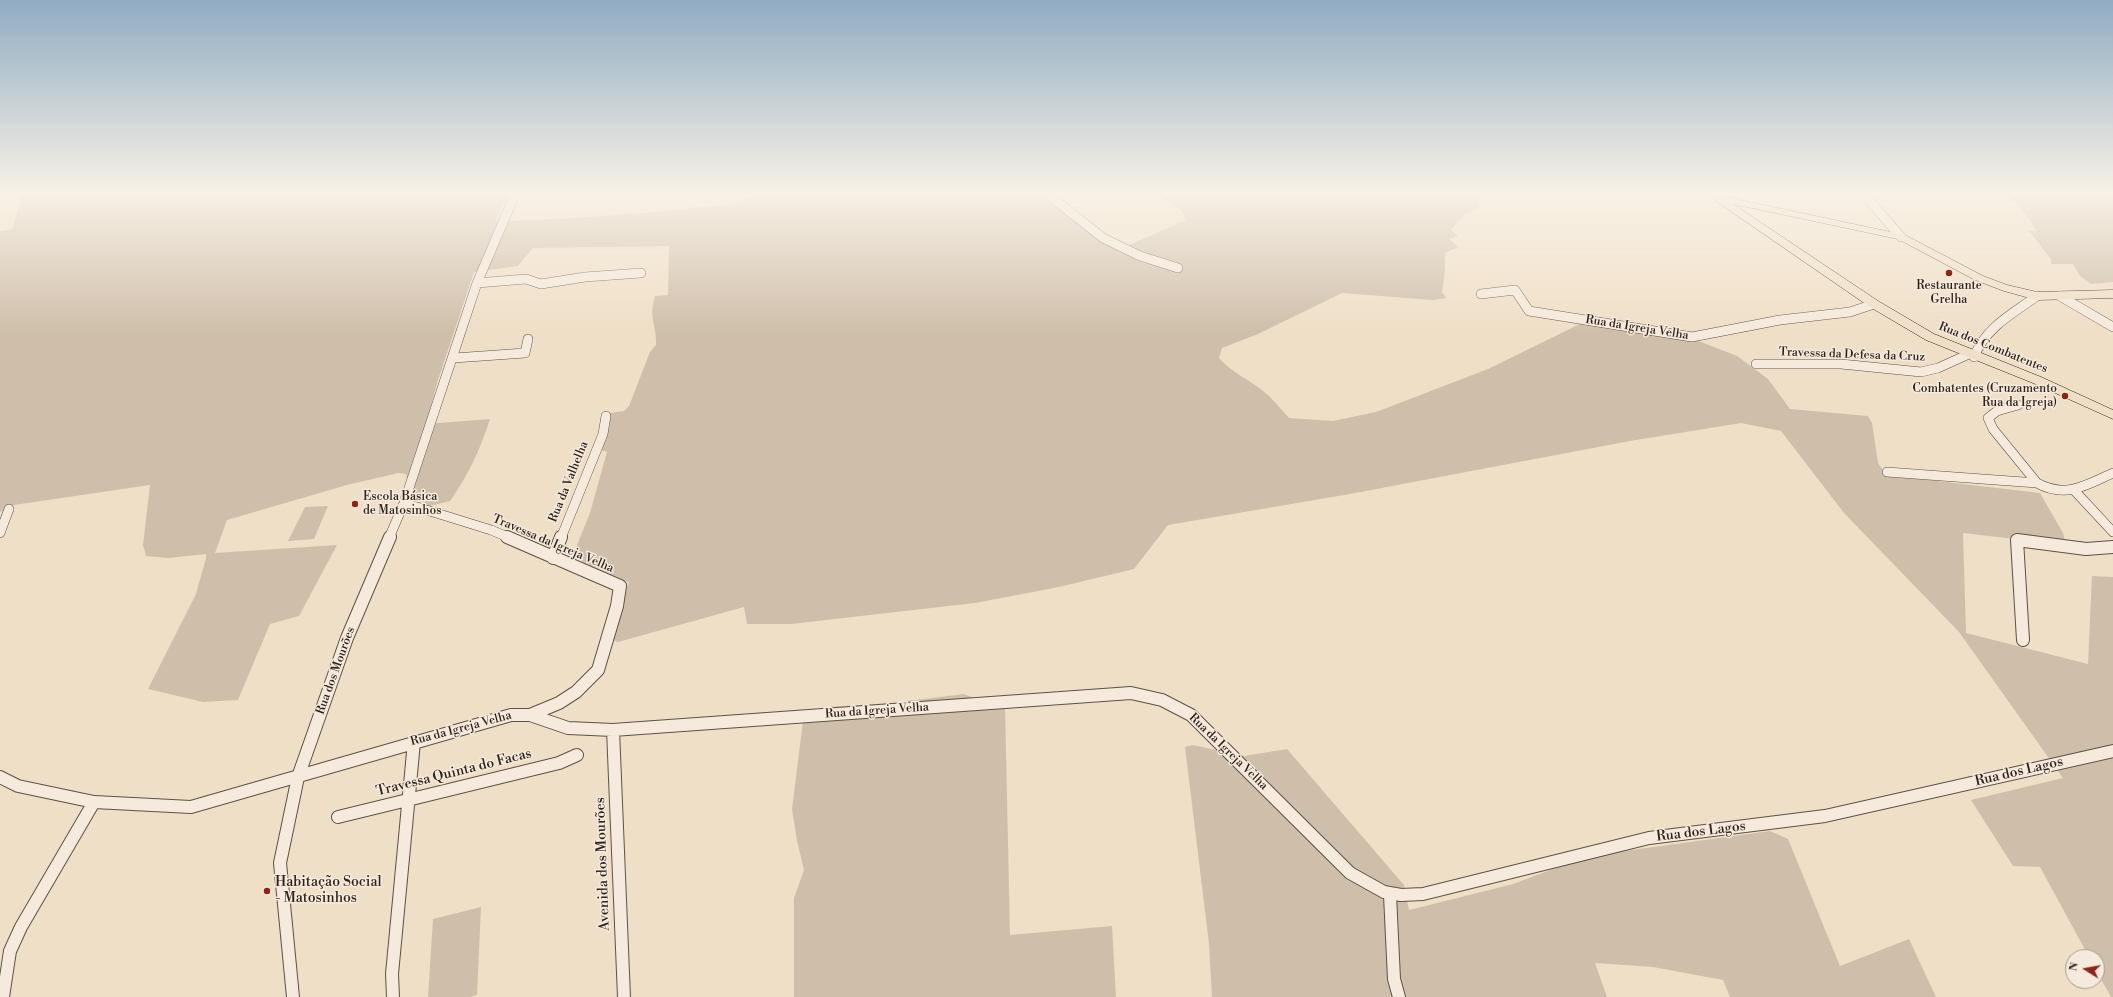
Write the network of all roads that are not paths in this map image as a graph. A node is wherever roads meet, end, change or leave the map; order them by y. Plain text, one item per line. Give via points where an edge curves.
1 (496, 239) edge
2 (1104, 239) edge
3 (1776, 239) edge
4 (1904, 239) edge
5 (1178, 268) dead end
6 (640, 273) dead end
7 (477, 282) junction
8 (1481, 294) dead end
9 (2113, 294) edge
10 (2037, 296) junction
11 (2060, 296) junction
12 (1874, 304) junction
13 (2113, 327) edge
14 (528, 339) dead end
15 (1971, 356) junction
16 (454, 358) junction
17 (1756, 364) dead end
18 (2018, 405) dead end
19 (2113, 415) edge
20 (606, 416) dead end
21 (1887, 472) dead end
22 (2113, 473) edge
23 (2037, 483) junction
24 (2073, 489) junction
25 (404, 503) junction
26 (9, 509) dead end
27 (2113, 532) edge
28 (0, 533) edge
29 (2113, 547) edge
30 (553, 558) junction
31 (2023, 640) dead end
32 (530, 715) junction
33 (613, 730) junction
34 (414, 742) junction
35 (2113, 751) edge
36 (577, 755) dead end
37 (0, 777) edge
38 (298, 777) junction
39 (408, 800) junction
40 (94, 802) junction
41 (338, 817) dead end
42 (1390, 895) junction
43 (3, 997) edge
44 (293, 997) edge
45 (393, 997) edge
46 (624, 997) edge
47 (1399, 997) edge

1 - 7 street, Rua dos Mourões
2 - 5 street via 1140,256
3 - 12 main road, Rua dos Combatentes
4 - 10 main road via 1979,278 2004,288
6 - 7 street via 585,277 541,284 526,279
7 - 16 street, Rua dos Mourões
8 - 12 street, Rua da Igreja Velha via 1515,290 1530,310 1692,337 1780,320 1850,312
9 - 11 main road
10 - 11 main road
10 - 15 street via 1999,321 1980,339
11 - 13 street
12 - 15 main road, Rua dos Combatentes via 1939,342
14 - 16 street via 525,353
15 - 17 street, Travessa da Defesa da Cruz via 1921,372 1841,364
15 - 19 main road, Rua dos Combatentes via 2037,380
16 - 25 street, Rua dos Mourões
18 - 23 street via 1996,412 1988,418 1993,428
20 - 30 street, Rua da Valhelha via 603,434
21 - 23 street
22 - 24 street
23 - 24 street via 2053,492 2062,493
24 - 27 street
25 - 30 street, Travessa da Igreja Velha via 491,530
25 - 38 street, Rua dos Mourões via 347,638
26 - 28 street
29 - 31 street via 2086,549 2017,540
30 - 32 street, Travessa da Igreja Velha via 620,586 618,608 598,669 583,688 556,705
32 - 33 street, Rua da Igreja Velha via 568,728
32 - 34 street, Rua da Igreja Velha via 503,716
33 - 42 street, Rua da Igreja Velha via 1110,694 1154,696 1176,704 1191,715 1350,873 1371,887
33 - 46 street, Avenida dos Mourões
34 - 38 street, Rua da Igreja Velha
34 - 39 street
35 - 42 street, Rua dos Lagos via 1825,816 1649,838 1423,894
36 - 39 street, Travessa Quinta do Facas via 559,762
37 - 40 street, Rua da Igreja Velha via 18,786
38 - 40 street, Rua da Igreja Velha via 191,807
38 - 44 street, Rua dos Mourões via 280,863
39 - 41 street, Travessa Quinta do Facas
39 - 45 street via 392,974
40 - 43 street via 21,927 10,951
42 - 47 street via 1394,979

